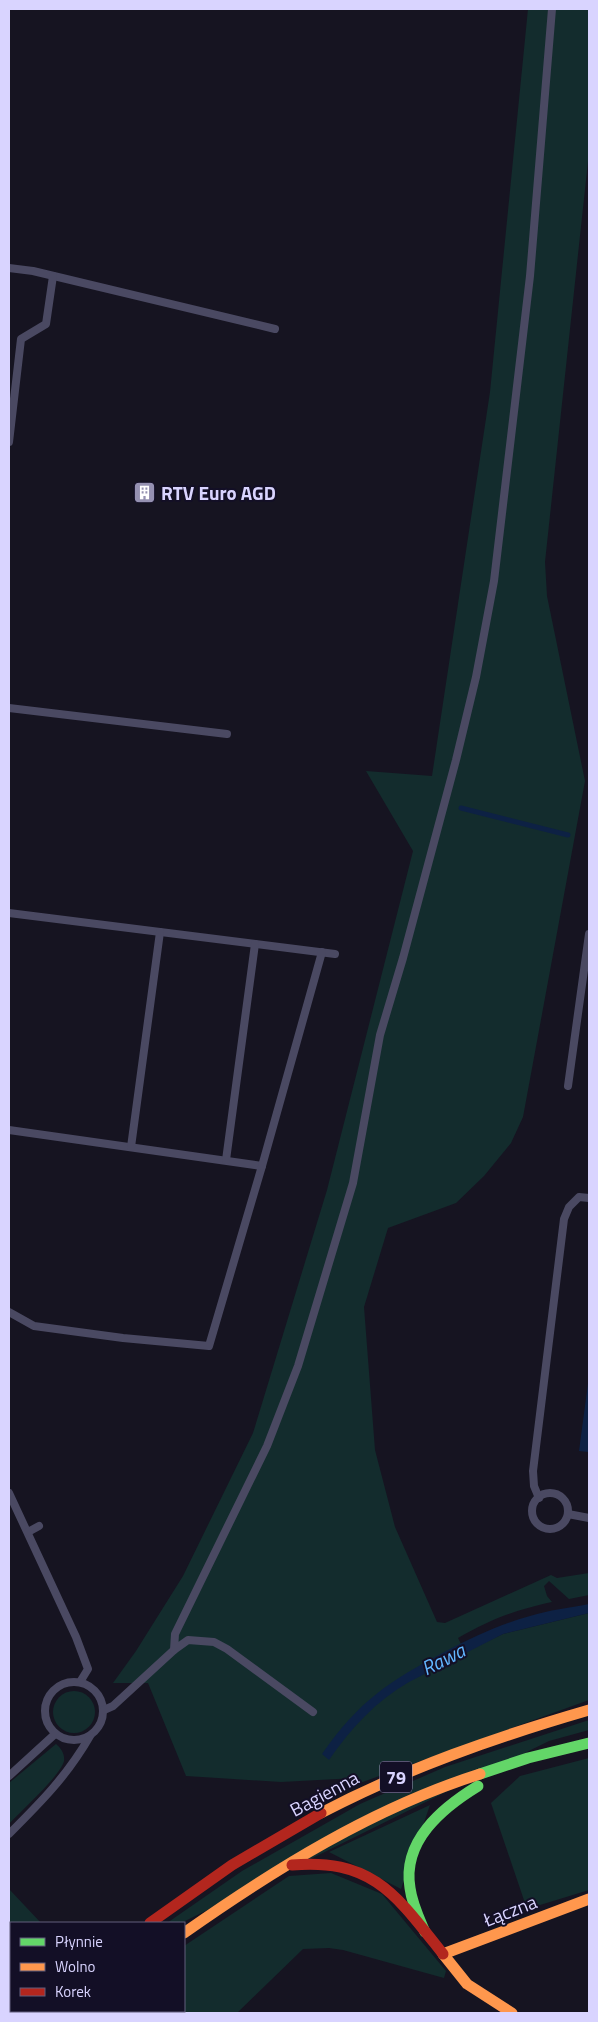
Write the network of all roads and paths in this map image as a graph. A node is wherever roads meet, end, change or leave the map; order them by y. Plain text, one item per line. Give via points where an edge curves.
1 (552, 9) edge
2 (9, 268) edge
3 (53, 276) junction
4 (275, 329) dead end
5 (9, 442) edge
6 (9, 708) edge
7 (227, 734) dead end
8 (9, 912) edge
9 (160, 932) junction
10 (589, 934) edge
11 (255, 944) junction
12 (322, 952) junction
13 (334, 954) dead end
14 (568, 1086) dead end
15 (9, 1130) edge
16 (131, 1147) junction
17 (226, 1160) junction
18 (262, 1166) junction
19 (589, 1198) edge
20 (9, 1312) edge
21 (9, 1493) edge
22 (539, 1498) junction
23 (568, 1514) junction
24 (589, 1518) edge
25 (39, 1526) dead end
26 (28, 1532) junction
27 (174, 1650) junction
28 (80, 1682) junction
29 (104, 1710) junction
30 (589, 1710) edge
31 (313, 1712) dead end
32 (55, 1734) junction
33 (90, 1736) junction
34 (589, 1743) edge
35 (518, 1761) junction
36 (9, 1776) edge
37 (9, 1834) edge
38 (288, 1865) junction
39 (589, 1899) edge
40 (151, 1922) edge
41 (425, 1932) junction
42 (185, 1933) edge
43 (443, 1954) junction
44 (512, 2013) edge

1 - 27 lane via 530,276 505,488 494,581 471,695 380,1035 353,1183 298,1366 267,1446 175,1634
2 - 3 lane
3 - 4 lane
3 - 5 lane via 46,324 21,340
6 - 7 lane
8 - 9 lane
9 - 11 lane
9 - 16 lane
10 - 14 lane
11 - 12 lane
11 - 17 lane
12 - 13 lane
12 - 18 lane
15 - 16 lane
16 - 17 lane
17 - 18 lane
18 - 20 lane via 209,1346 34,1326
19 - 22 lane via 579,1197 569,1207 564,1219 533,1471
21 - 26 lane
22 - 23 lane via 556,1494 566,1502
22 - 23 lane via 533,1515 544,1528 557,1528
23 - 24 lane
25 - 26 lane
26 - 28 lane via 88,1669
27 - 29 lane via 113,1706
27 - 31 lane via 188,1640 214,1642
28 - 29 lane via 97,1692
28 - 32 lane via 61,1685 47,1698 45,1718
29 - 33 lane via 98,1729
30 - 40 main road, Bagienna / 79 via 462,1750 369,1789 260,1848
32 - 33 lane via 72,1741
32 - 36 lane
33 - 37 lane via 74,1764
34 - 35 main road, 79
35 - 38 main road, 79 via 412,1800
35 - 41 main road via 455,1800 434,1817 418,1839 411,1861 409,1884
38 - 41 main road via 332,1864 362,1873 385,1886
38 - 42 main road, 79
39 - 43 main road, Łączna
41 - 43 main road
43 - 44 main road via 467,1984

